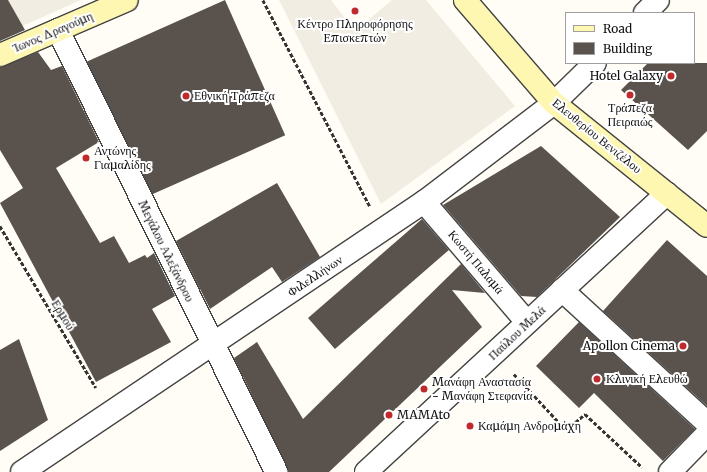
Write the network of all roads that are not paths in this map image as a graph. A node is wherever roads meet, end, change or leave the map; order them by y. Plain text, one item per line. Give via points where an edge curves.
1 (127, 0) edge
2 (465, 0) edge
3 (658, 0) edge
4 (646, 12) edge
5 (58, 30) junction
6 (0, 54) edge
7 (594, 64) edge
8 (554, 103) junction
9 (667, 193) junction
10 (424, 202) junction
11 (707, 226) edge
12 (562, 290) junction
13 (527, 322) junction
14 (213, 346) junction
15 (707, 422) edge
16 (707, 434) edge
17 (22, 472) edge
18 (276, 472) edge
19 (366, 472) edge
20 (670, 472) edge

1 - 5 main road, Ίωνος Δραγούμη
2 - 8 main road, Ελευθερίου Βενιζέλου
3 - 4 street
5 - 6 main road, Ίωνος Δραγούμη
5 - 14 street, Μεγάλου Αλεξάνδρου
7 - 8 street, Φιλελλήνων
8 - 9 main road, Ελευθερίου Βενιζέλου
8 - 10 street, Φιλελλήνων
9 - 11 main road, Ελευθερίου Βενιζέλου
9 - 12 street, Παύλου Μελά
10 - 13 street, Κωστή Παλαμά
10 - 14 street, Φιλελλήνων
12 - 13 street, Παύλου Μελά
12 - 15 street
13 - 19 street, Παύλου Μελά
14 - 17 street, Φιλελλήνων
14 - 18 street, Μεγάλου Αλεξάνδρου
16 - 20 street

